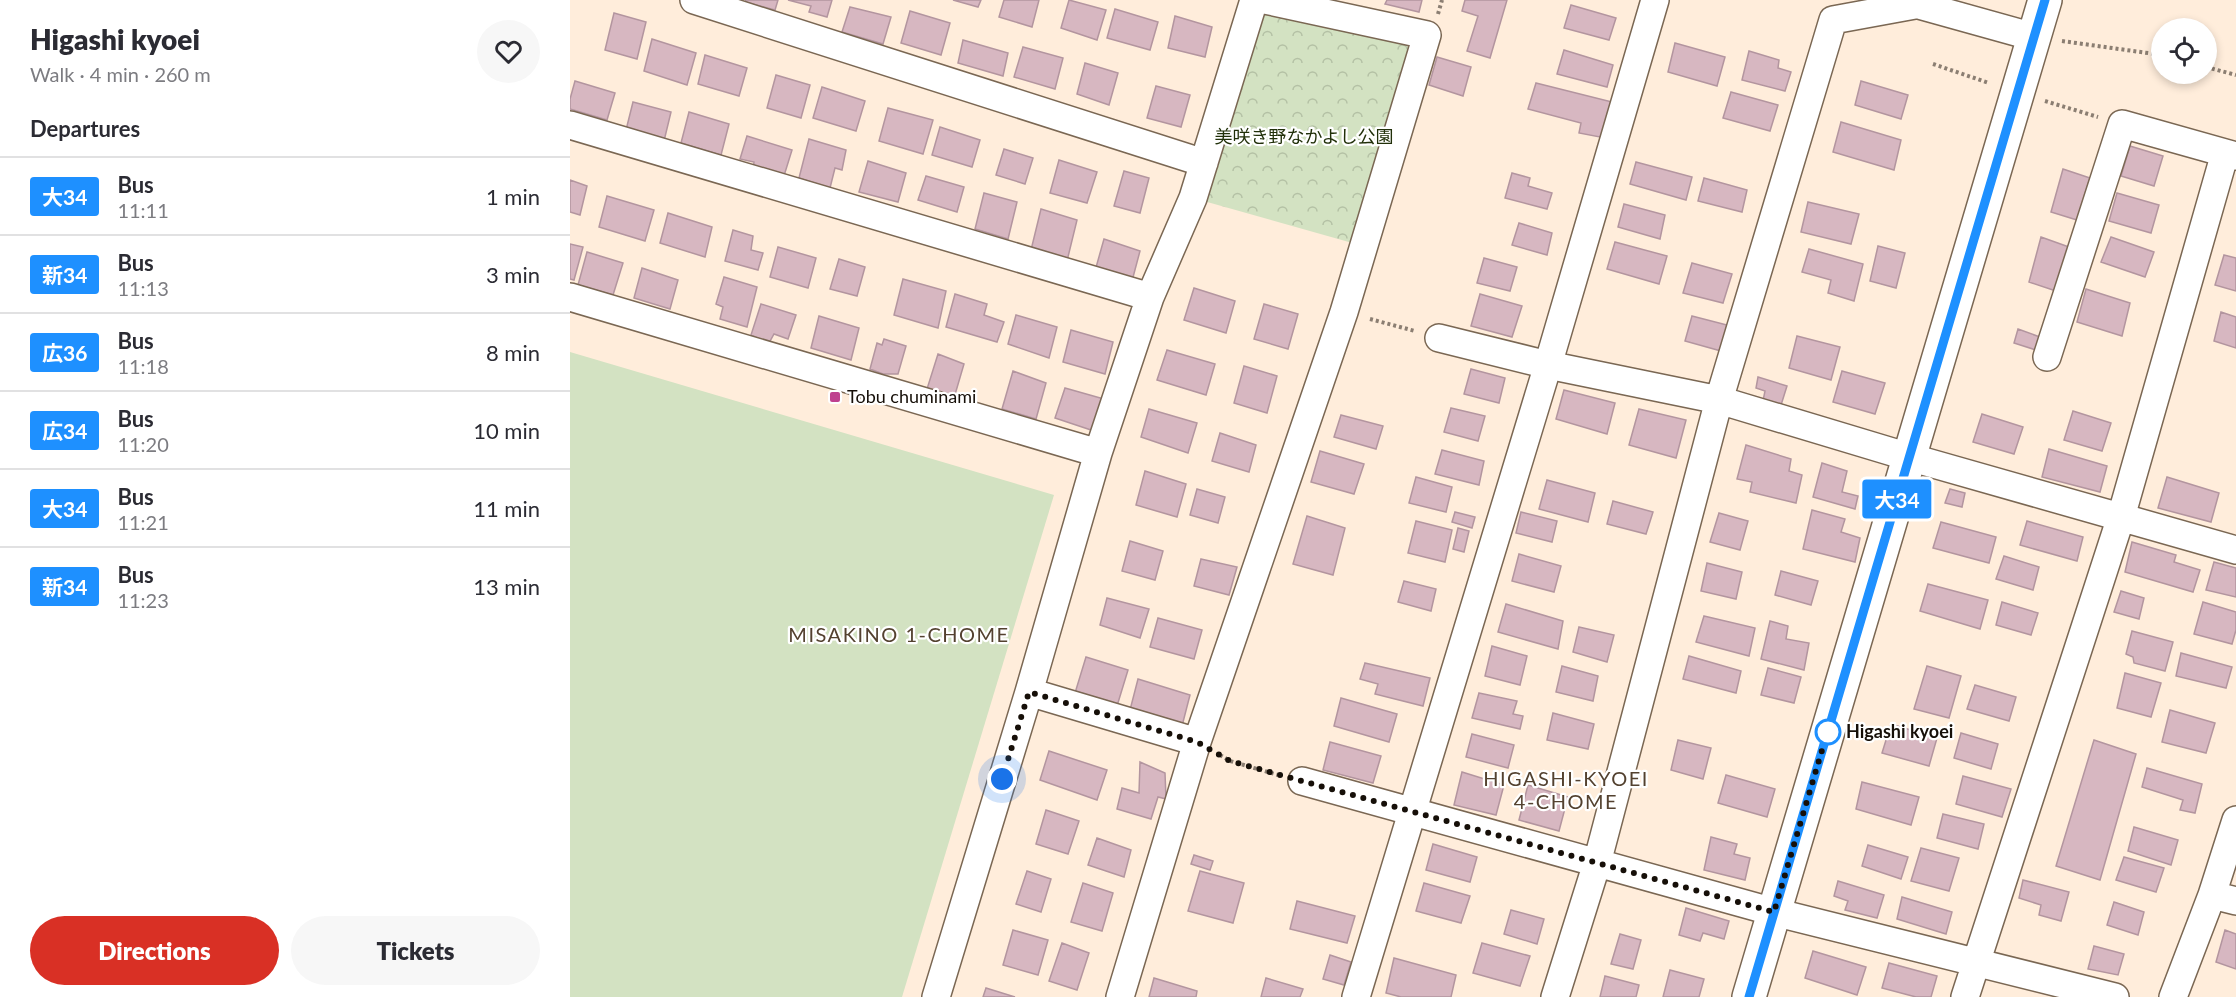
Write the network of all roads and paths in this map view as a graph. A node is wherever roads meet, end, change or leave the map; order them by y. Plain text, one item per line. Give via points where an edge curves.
1 (694, 0) edge
2 (1254, 0) edge
3 (1265, 0) edge
4 (1655, 0) edge
5 (1908, 2) edge
6 (2039, 21) edge
7 (2151, 52) edge
8 (1933, 64) dead end
9 (2217, 70) edge
10 (2236, 75) edge
11 (2018, 94) junction
12 (2122, 124) junction
13 (570, 125) edge
14 (2231, 154) edge
15 (1204, 163) junction
16 (570, 297) edge
17 (1149, 297) junction
18 (1344, 312) junction
19 (1439, 338) joint
20 (2048, 357) dead end
21 (1548, 365) junction
22 (1719, 400) junction
23 (1098, 453) junction
24 (1909, 457) junction
25 (2121, 517) junction
26 (2236, 550) edge
27 (1029, 692) junction
28 (1197, 742) junction
29 (1302, 781) joint
30 (1414, 811) junction
31 (2236, 820) edge
32 (1597, 863) junction
33 (2224, 898) edge
34 (1774, 912) junction
35 (1976, 961) junction
36 (936, 997) edge
37 (1120, 997) edge
38 (1356, 997) edge
39 (1555, 997) edge
40 (1749, 997) edge
41 (1965, 997) edge
42 (2115, 997) edge
43 (2173, 997) edge

1 - 15 street
2 - 15 street
3 - 18 street via 1427,35
4 - 21 street
5 - 6 street
5 - 22 street via 1833,20
6 - 7 path
6 - 11 street
8 - 11 path
9 - 10 path
11 - 12 path
11 - 24 street
12 - 14 street
12 - 20 street
13 - 17 street
14 - 25 street
15 - 17 street via 1193,198
16 - 23 street
17 - 23 street
18 - 19 path
18 - 28 street
19 - 21 street
21 - 22 street
21 - 30 street
22 - 24 street
22 - 32 street
23 - 27 street
24 - 25 street
24 - 34 street
25 - 26 street
25 - 35 street
27 - 28 street
27 - 36 street
28 - 29 path via 1230,761
28 - 37 street
29 - 30 street
30 - 32 street
30 - 38 street
31 - 33 street
32 - 34 street
32 - 39 street
33 - 43 street
34 - 35 street
34 - 40 street
35 - 41 street
35 - 42 street

